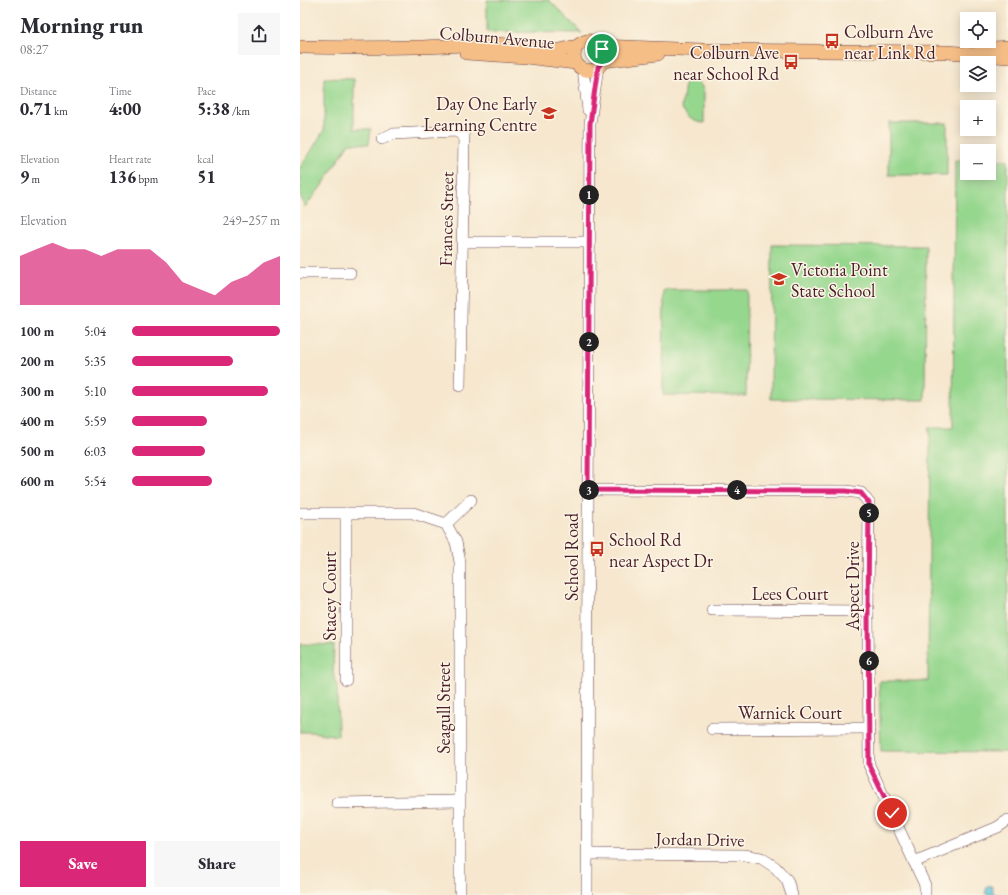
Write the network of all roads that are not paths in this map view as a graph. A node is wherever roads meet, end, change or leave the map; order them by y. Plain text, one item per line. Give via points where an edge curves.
1 (578, 46) junction
2 (600, 46) junction
3 (300, 47) edge
4 (415, 47) junction
5 (1008, 47) edge
6 (692, 50) junction
7 (948, 52) junction
8 (1008, 57) edge
9 (600, 64) junction
10 (580, 66) junction
11 (590, 124) junction
12 (382, 140) dead end
13 (463, 242) junction
14 (589, 242) junction
15 (300, 272) edge
16 (350, 273) dead end
17 (460, 386) dead end
18 (588, 490) junction
19 (470, 500) dead end
20 (300, 513) edge
21 (346, 513) junction
22 (446, 524) junction
23 (712, 610) dead end
24 (868, 611) junction
25 (346, 680) dead end
26 (869, 728) junction
27 (712, 729) dead end
28 (459, 801) junction
29 (337, 803) dead end
30 (1008, 820) edge
31 (588, 854) junction
32 (914, 862) junction
33 (460, 895) edge
34 (588, 895) edge
35 (792, 895) edge
36 (925, 895) edge

1 - 2 main road, Colburn Avenue via 586,41 592,41
1 - 4 main road, Colburn Avenue via 557,51 494,44
1 - 10 main road, Colburn Avenue via 574,59
2 - 6 main road, Colburn Avenue
2 - 9 main road via 604,53
3 - 4 main road, Colburn Avenue
4 - 10 main road, Colburn Avenue
5 - 7 main road, Colburn Avenue
6 - 7 main road, Colburn Avenue
6 - 9 main road, Colburn Avenue
7 - 8 main road, Colburn Avenue
9 - 10 main road, Colburn Avenue via 591,70
9 - 11 street, School Road
10 - 11 street, School Road
11 - 14 street, School Road
12 - 13 street, Frances Street via 392,134 449,131 456,131 464,136
13 - 14 street
13 - 17 street, Frances Street
14 - 18 street, School Road
15 - 16 street
18 - 24 street, Aspect Drive via 861,493 869,503
18 - 31 street, School Road
19 - 22 street
20 - 21 street
21 - 22 street via 413,513
21 - 25 street, Stacey Court
22 - 28 street, Seagull Street via 456,542 460,562
23 - 24 street, Lees Court
24 - 26 street, Aspect Drive
26 - 27 street, Warnick Court
26 - 32 street, Aspect Drive via 869,765
28 - 29 street
28 - 33 street, Seagull Street
30 - 32 street via 998,827
31 - 34 street, School Road
31 - 35 street, Jordan Drive via 744,855 761,858 776,867 787,880
32 - 36 street, Aspect Drive via 925,885

